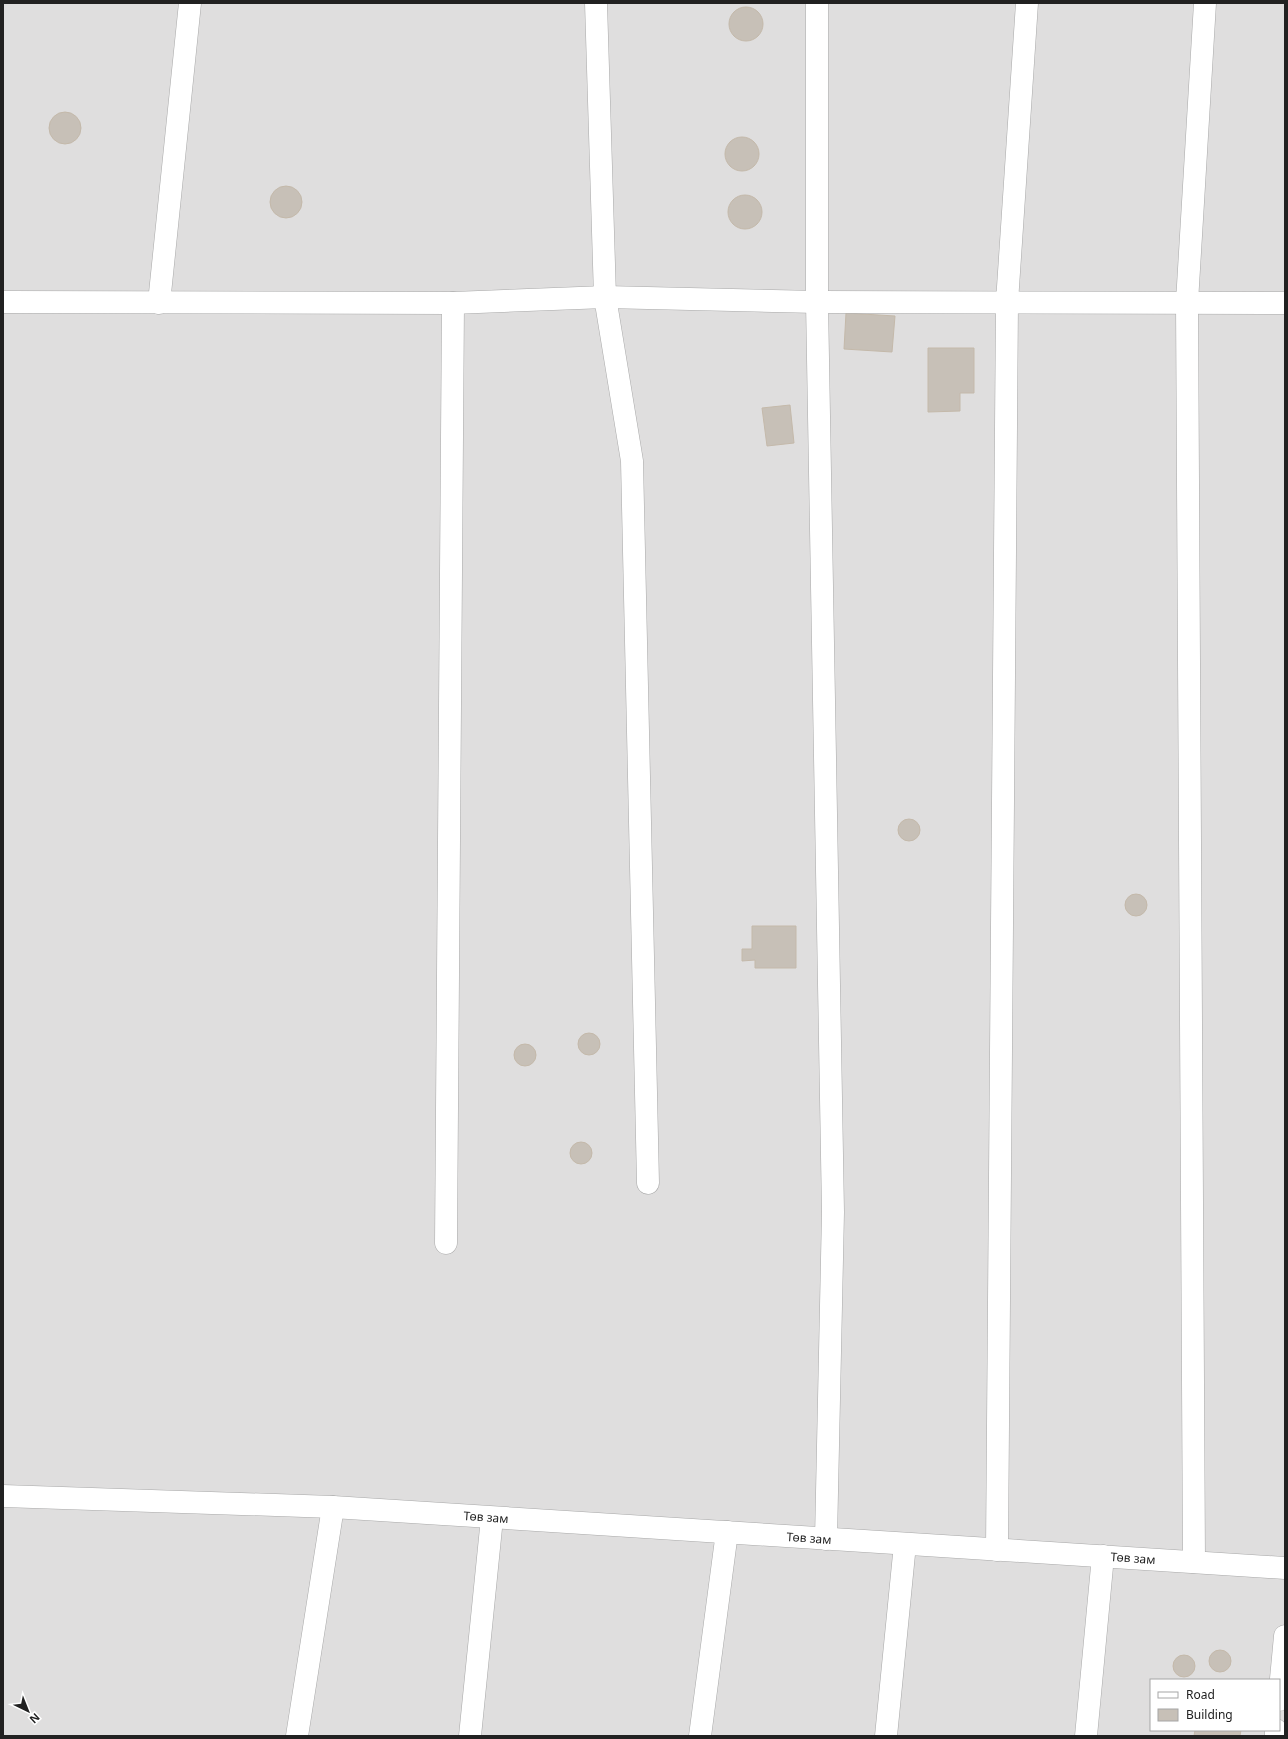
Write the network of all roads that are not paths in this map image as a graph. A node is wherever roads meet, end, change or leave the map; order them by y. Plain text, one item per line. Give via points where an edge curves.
1 (190, 3) edge
2 (596, 3) edge
3 (817, 3) edge
4 (1027, 3) edge
5 (1204, 3) edge
6 (605, 297) junction
7 (3, 302) edge
8 (817, 302) junction
9 (1007, 302) junction
10 (1187, 302) junction
11 (1285, 302) edge
12 (159, 303) junction
13 (452, 303) junction
14 (648, 1183) dead end
15 (446, 1244) dead end
16 (3, 1496) edge
17 (334, 1507) junction
18 (492, 1518) junction
19 (727, 1532) junction
20 (826, 1539) junction
21 (905, 1544) junction
22 (997, 1550) junction
23 (1103, 1556) junction
24 (1194, 1562) junction
25 (1285, 1568) edge
26 (1285, 1636) edge
27 (1280, 1689) edge
28 (297, 1736) edge
29 (470, 1736) edge
30 (700, 1736) edge
31 (886, 1736) edge
32 (1086, 1736) edge

1 - 12 street
2 - 6 street
3 - 8 street
4 - 9 street
5 - 10 street
6 - 8 street
6 - 13 street
6 - 14 street via 632,461
7 - 12 street
8 - 9 street
8 - 20 street via 833,1212
9 - 10 street
9 - 22 street
10 - 11 street
10 - 24 street
12 - 13 street
13 - 15 street
16 - 17 street, Төв зам
17 - 18 street, Төв зам
17 - 28 street
18 - 19 street, Төв зам
18 - 29 street
19 - 20 street, Төв зам
19 - 30 street
20 - 21 street, Төв зам
21 - 22 street, Төв зам
21 - 31 street
22 - 23 street, Төв зам
23 - 24 street, Төв зам
23 - 32 street
24 - 25 street, Төв зам
26 - 27 street

